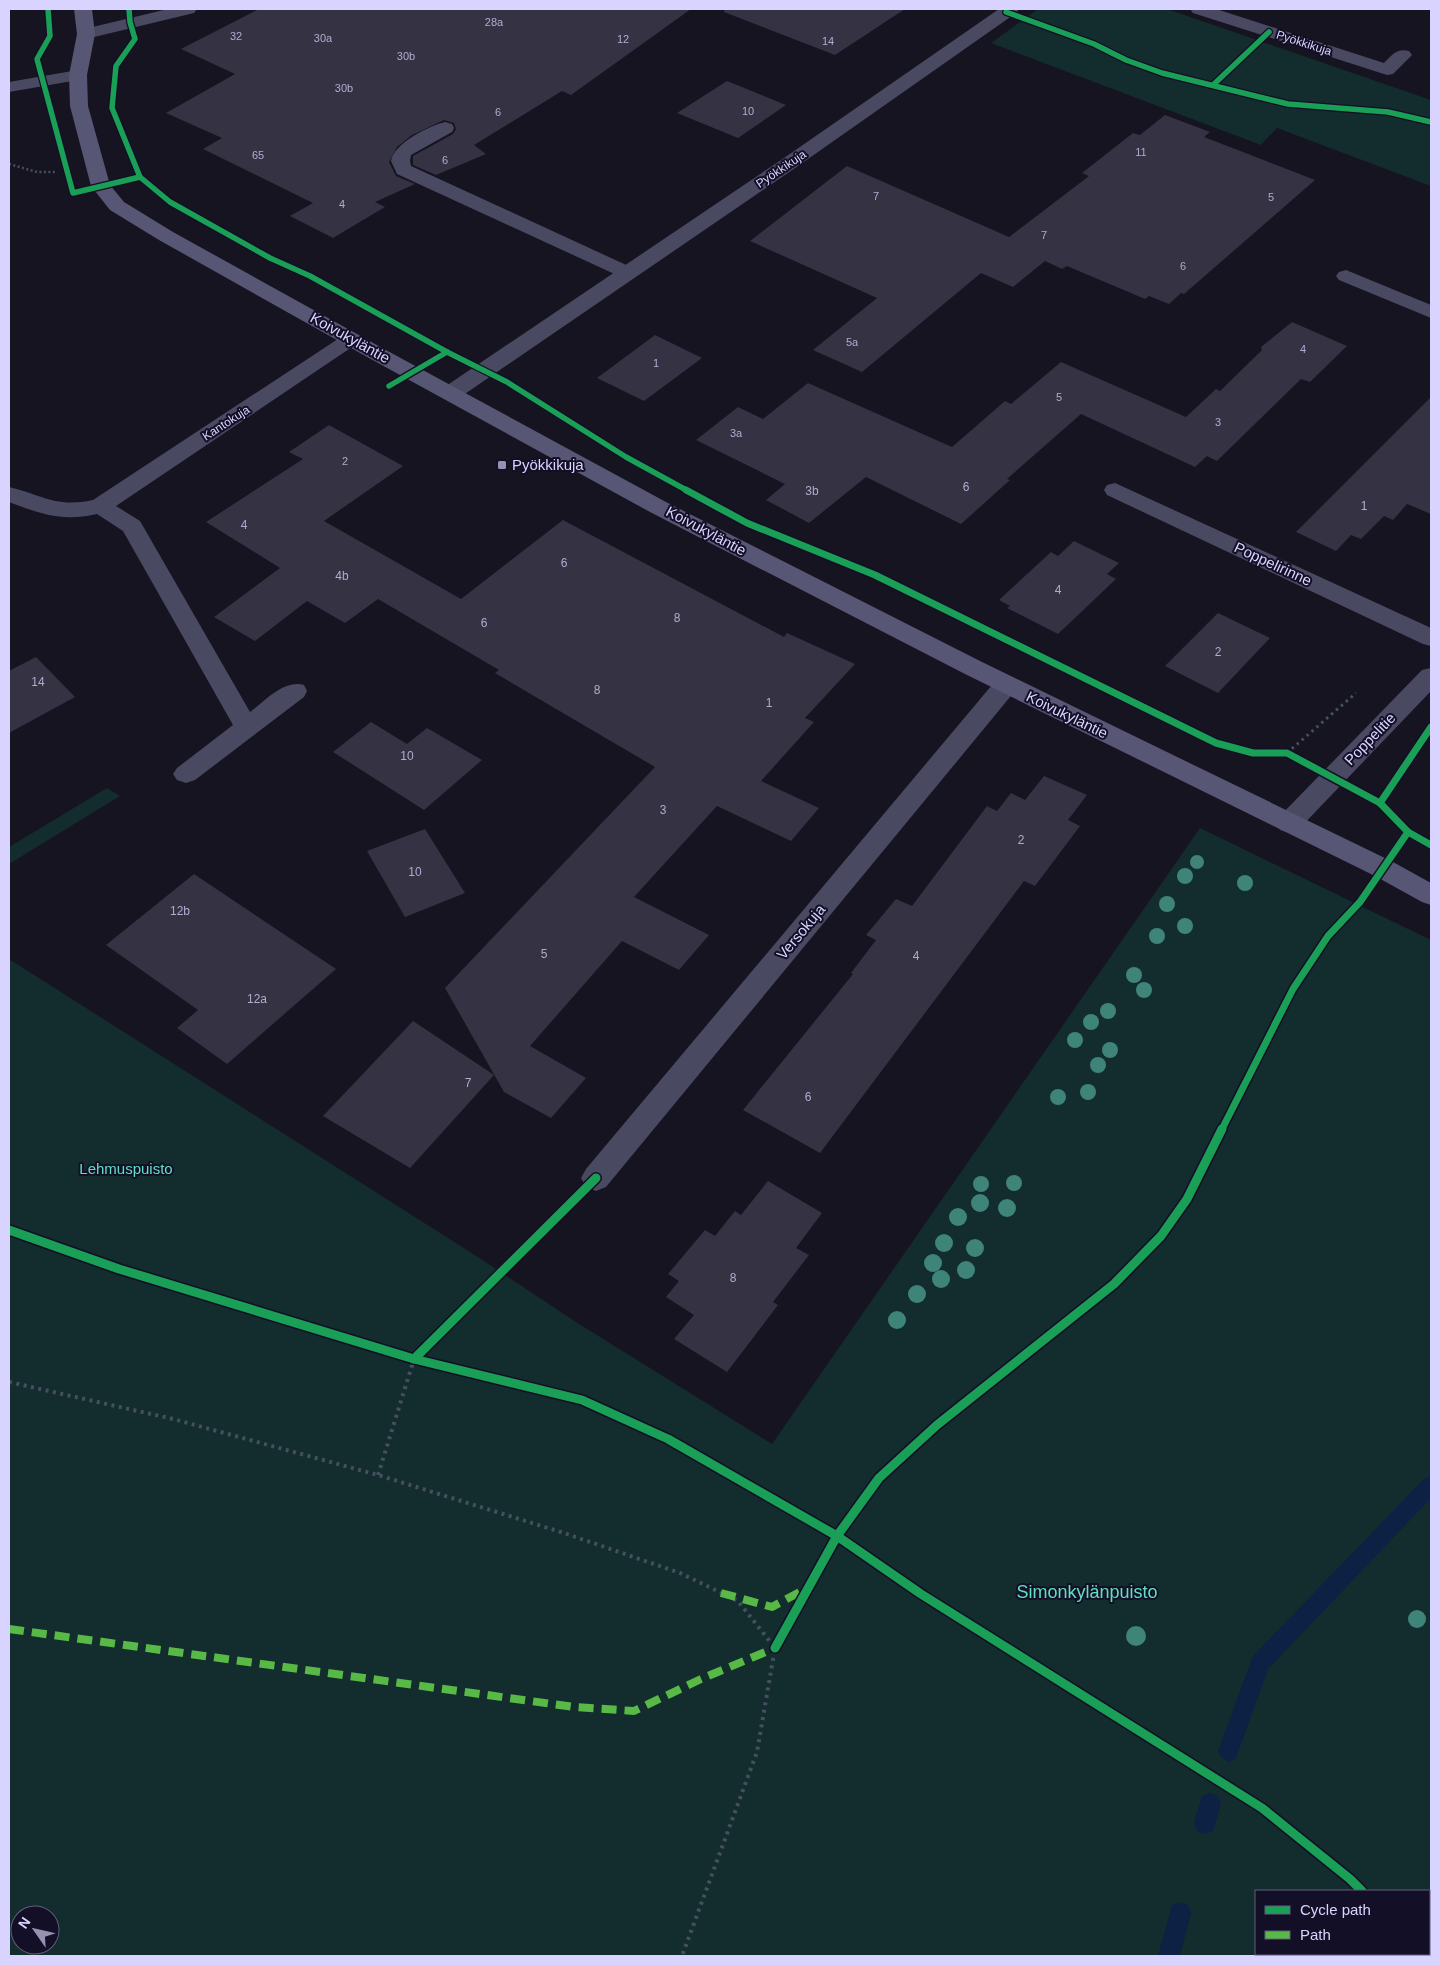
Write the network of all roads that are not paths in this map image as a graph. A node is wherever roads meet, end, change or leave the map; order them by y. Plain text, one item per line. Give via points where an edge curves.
1 (83, 9) edge
2 (188, 9) edge
3 (1010, 9) edge
4 (1199, 9) edge
5 (86, 34) junction
6 (1403, 55) dead end
7 (78, 75) junction
8 (9, 87) edge
9 (445, 128) dead end
10 (628, 273) junction
11 (1346, 276) dead end
12 (1431, 312) edge
13 (351, 339) junction
14 (451, 393) junction
15 (1115, 490) dead end
16 (9, 494) edge
17 (100, 506) junction
18 (1431, 638) edge
19 (1431, 676) edge
20 (1006, 685) junction
21 (295, 690) dead end
22 (246, 727) junction
23 (186, 774) dead end
24 (1289, 823) junction
25 (1431, 895) edge
26 (596, 1178) dead end

1 - 5 main road, Koivukyläntie
2 - 5 street
3 - 10 street, Pyökkikuja
4 - 6 street, Pyökkikuja via 1387,70
5 - 7 main road, Koivukyläntie
7 - 8 street
7 - 13 main road, Koivukyläntie via 79,106 101,186 117,206
9 - 10 street via 406,150 400,163 404,170
10 - 14 street, Pyökkikuja
11 - 12 street
13 - 14 main road, Koivukyläntie
13 - 17 street, Kantokuja
14 - 20 main road, Koivukyläntie via 535,442
15 - 18 street, Poppelirinne
16 - 17 street, Kantokuja via 46,508 77,511
17 - 22 street via 132,526
19 - 24 street, Poppelitie
20 - 24 main road, Koivukyläntie
20 - 26 street, Versokuja
21 - 22 street
22 - 23 street
24 - 25 main road, Koivukyläntie

